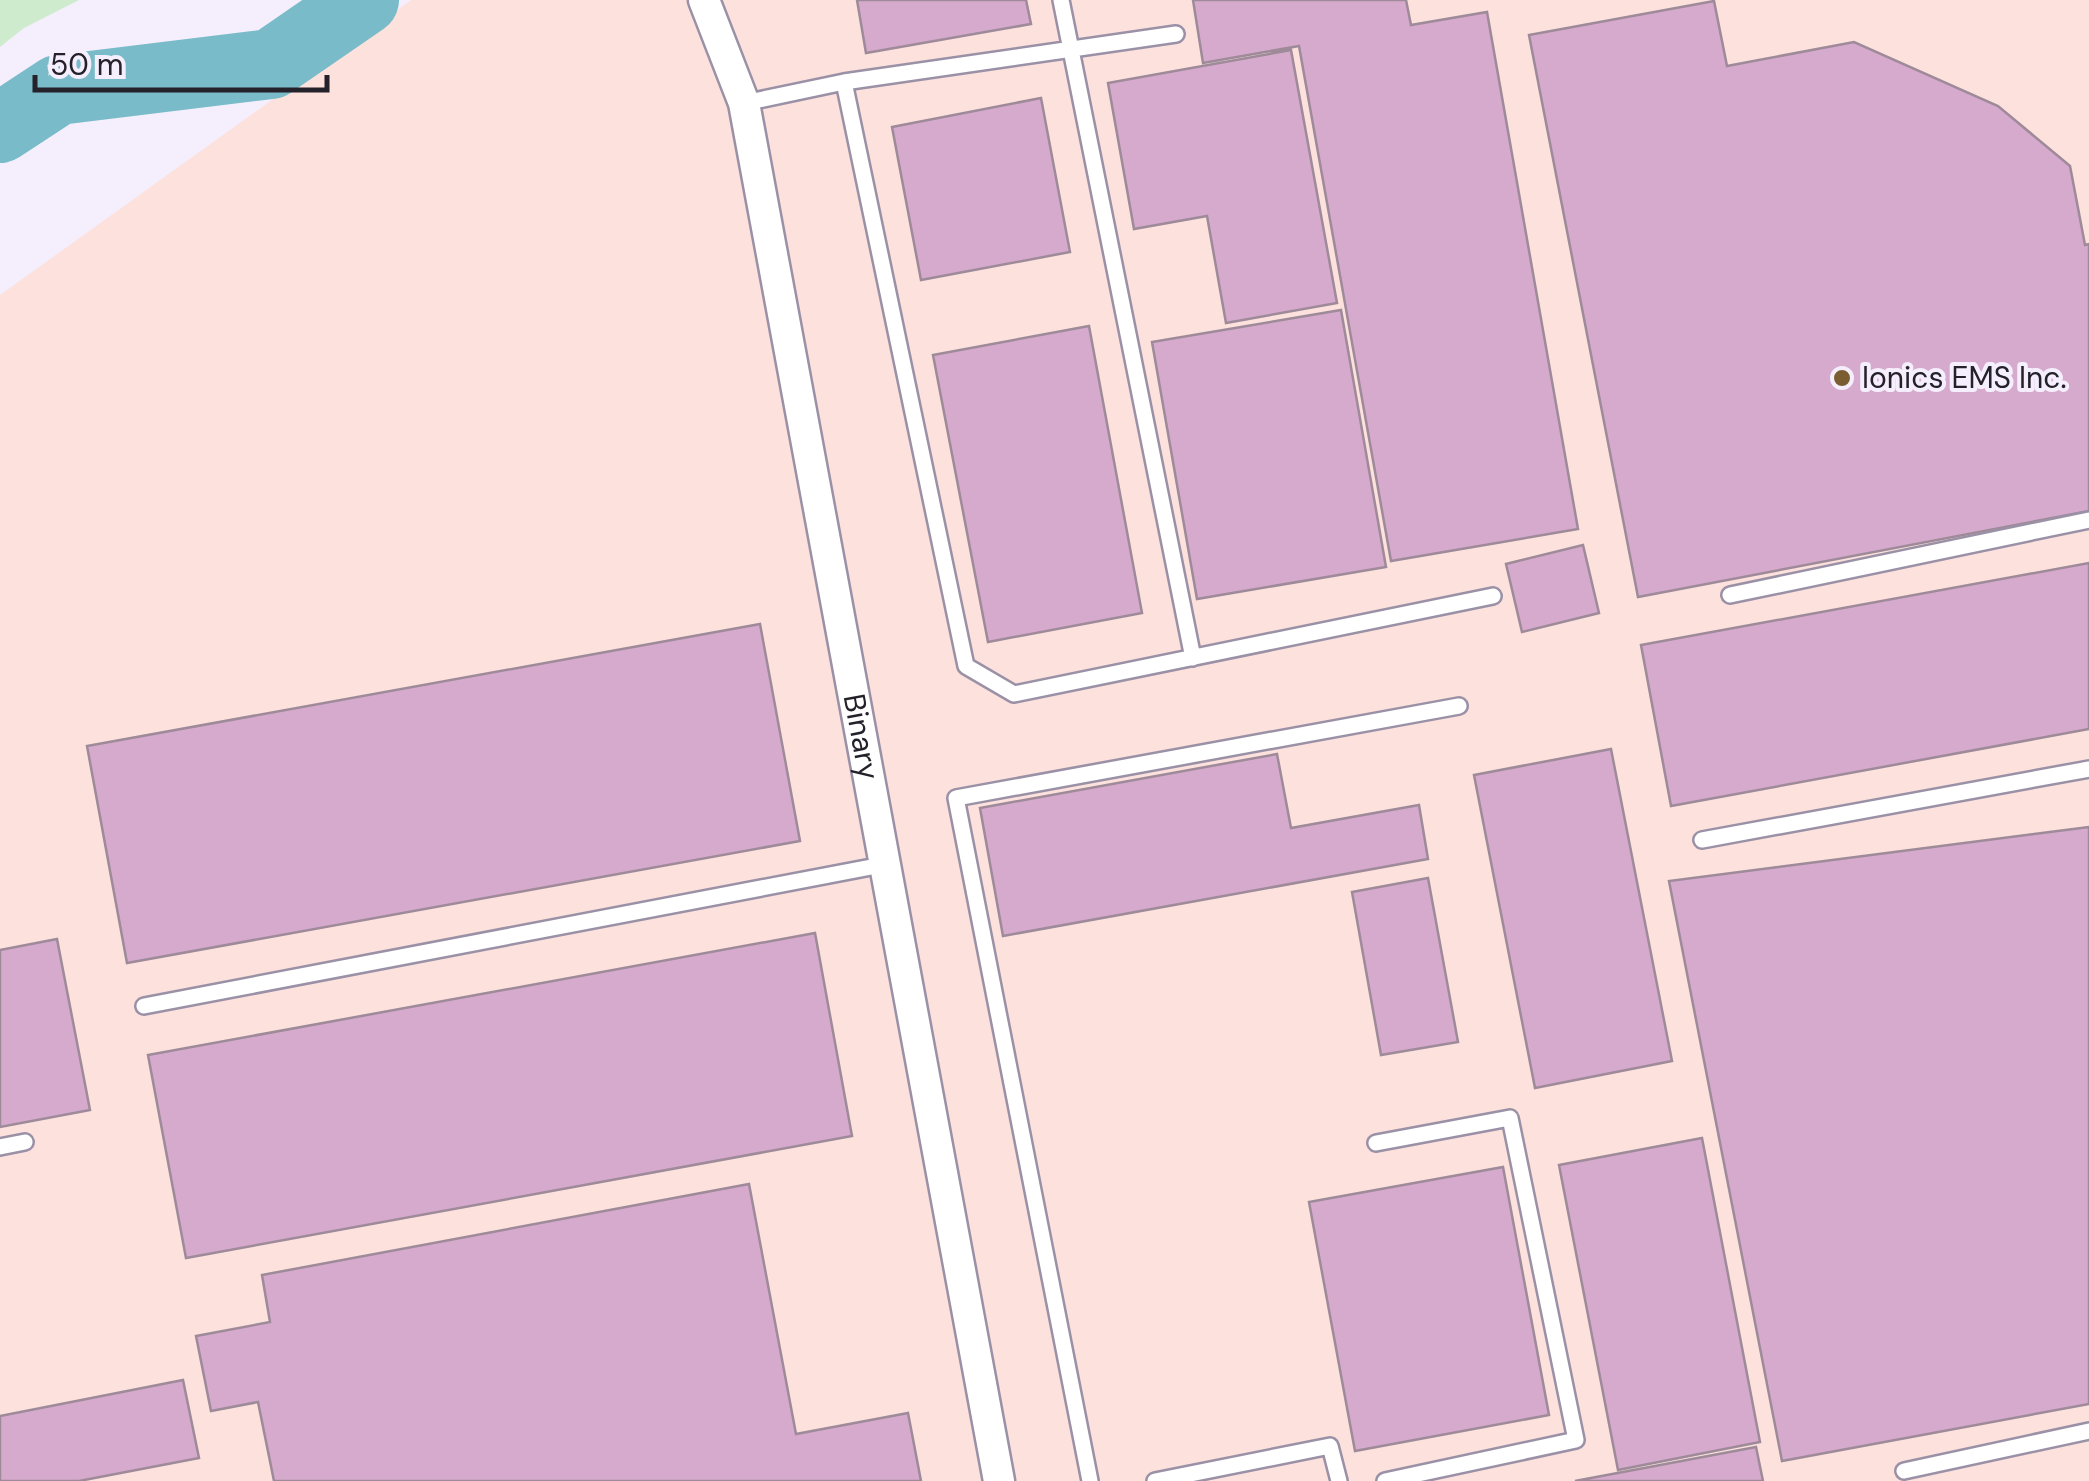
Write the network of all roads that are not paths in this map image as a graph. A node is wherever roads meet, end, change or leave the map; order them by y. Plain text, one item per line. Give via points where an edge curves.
1 (704, 0) edge
2 (1061, 0) edge
3 (1176, 34) dead end
4 (1070, 47) junction
5 (844, 82) junction
6 (744, 104) junction
7 (2089, 520) edge
8 (1730, 595) dead end
9 (1492, 596) dead end
10 (1193, 658) junction
11 (1459, 706) dead end
12 (2089, 769) edge
13 (1702, 840) dead end
14 (886, 864) junction
15 (144, 1006) dead end
16 (25, 1142) dead end
17 (1376, 1143) dead end
18 (0, 1147) edge
19 (2089, 1430) edge
20 (1904, 1471) dead end
21 (999, 1481) edge
22 (1090, 1481) edge
23 (1154, 1481) edge
24 (1339, 1481) edge
25 (1385, 1481) edge

1 - 6 street, Binary
2 - 4 lane
3 - 4 lane
4 - 5 lane
4 - 10 lane
5 - 6 lane
5 - 10 lane via 966,666 1014,694
6 - 14 street, Binary
7 - 8 lane
9 - 10 lane
11 - 22 lane via 956,798
12 - 13 lane
14 - 15 lane
14 - 21 street, Binary
16 - 18 lane
17 - 25 lane via 1510,1118 1576,1440
19 - 20 lane
23 - 24 lane via 1330,1446

